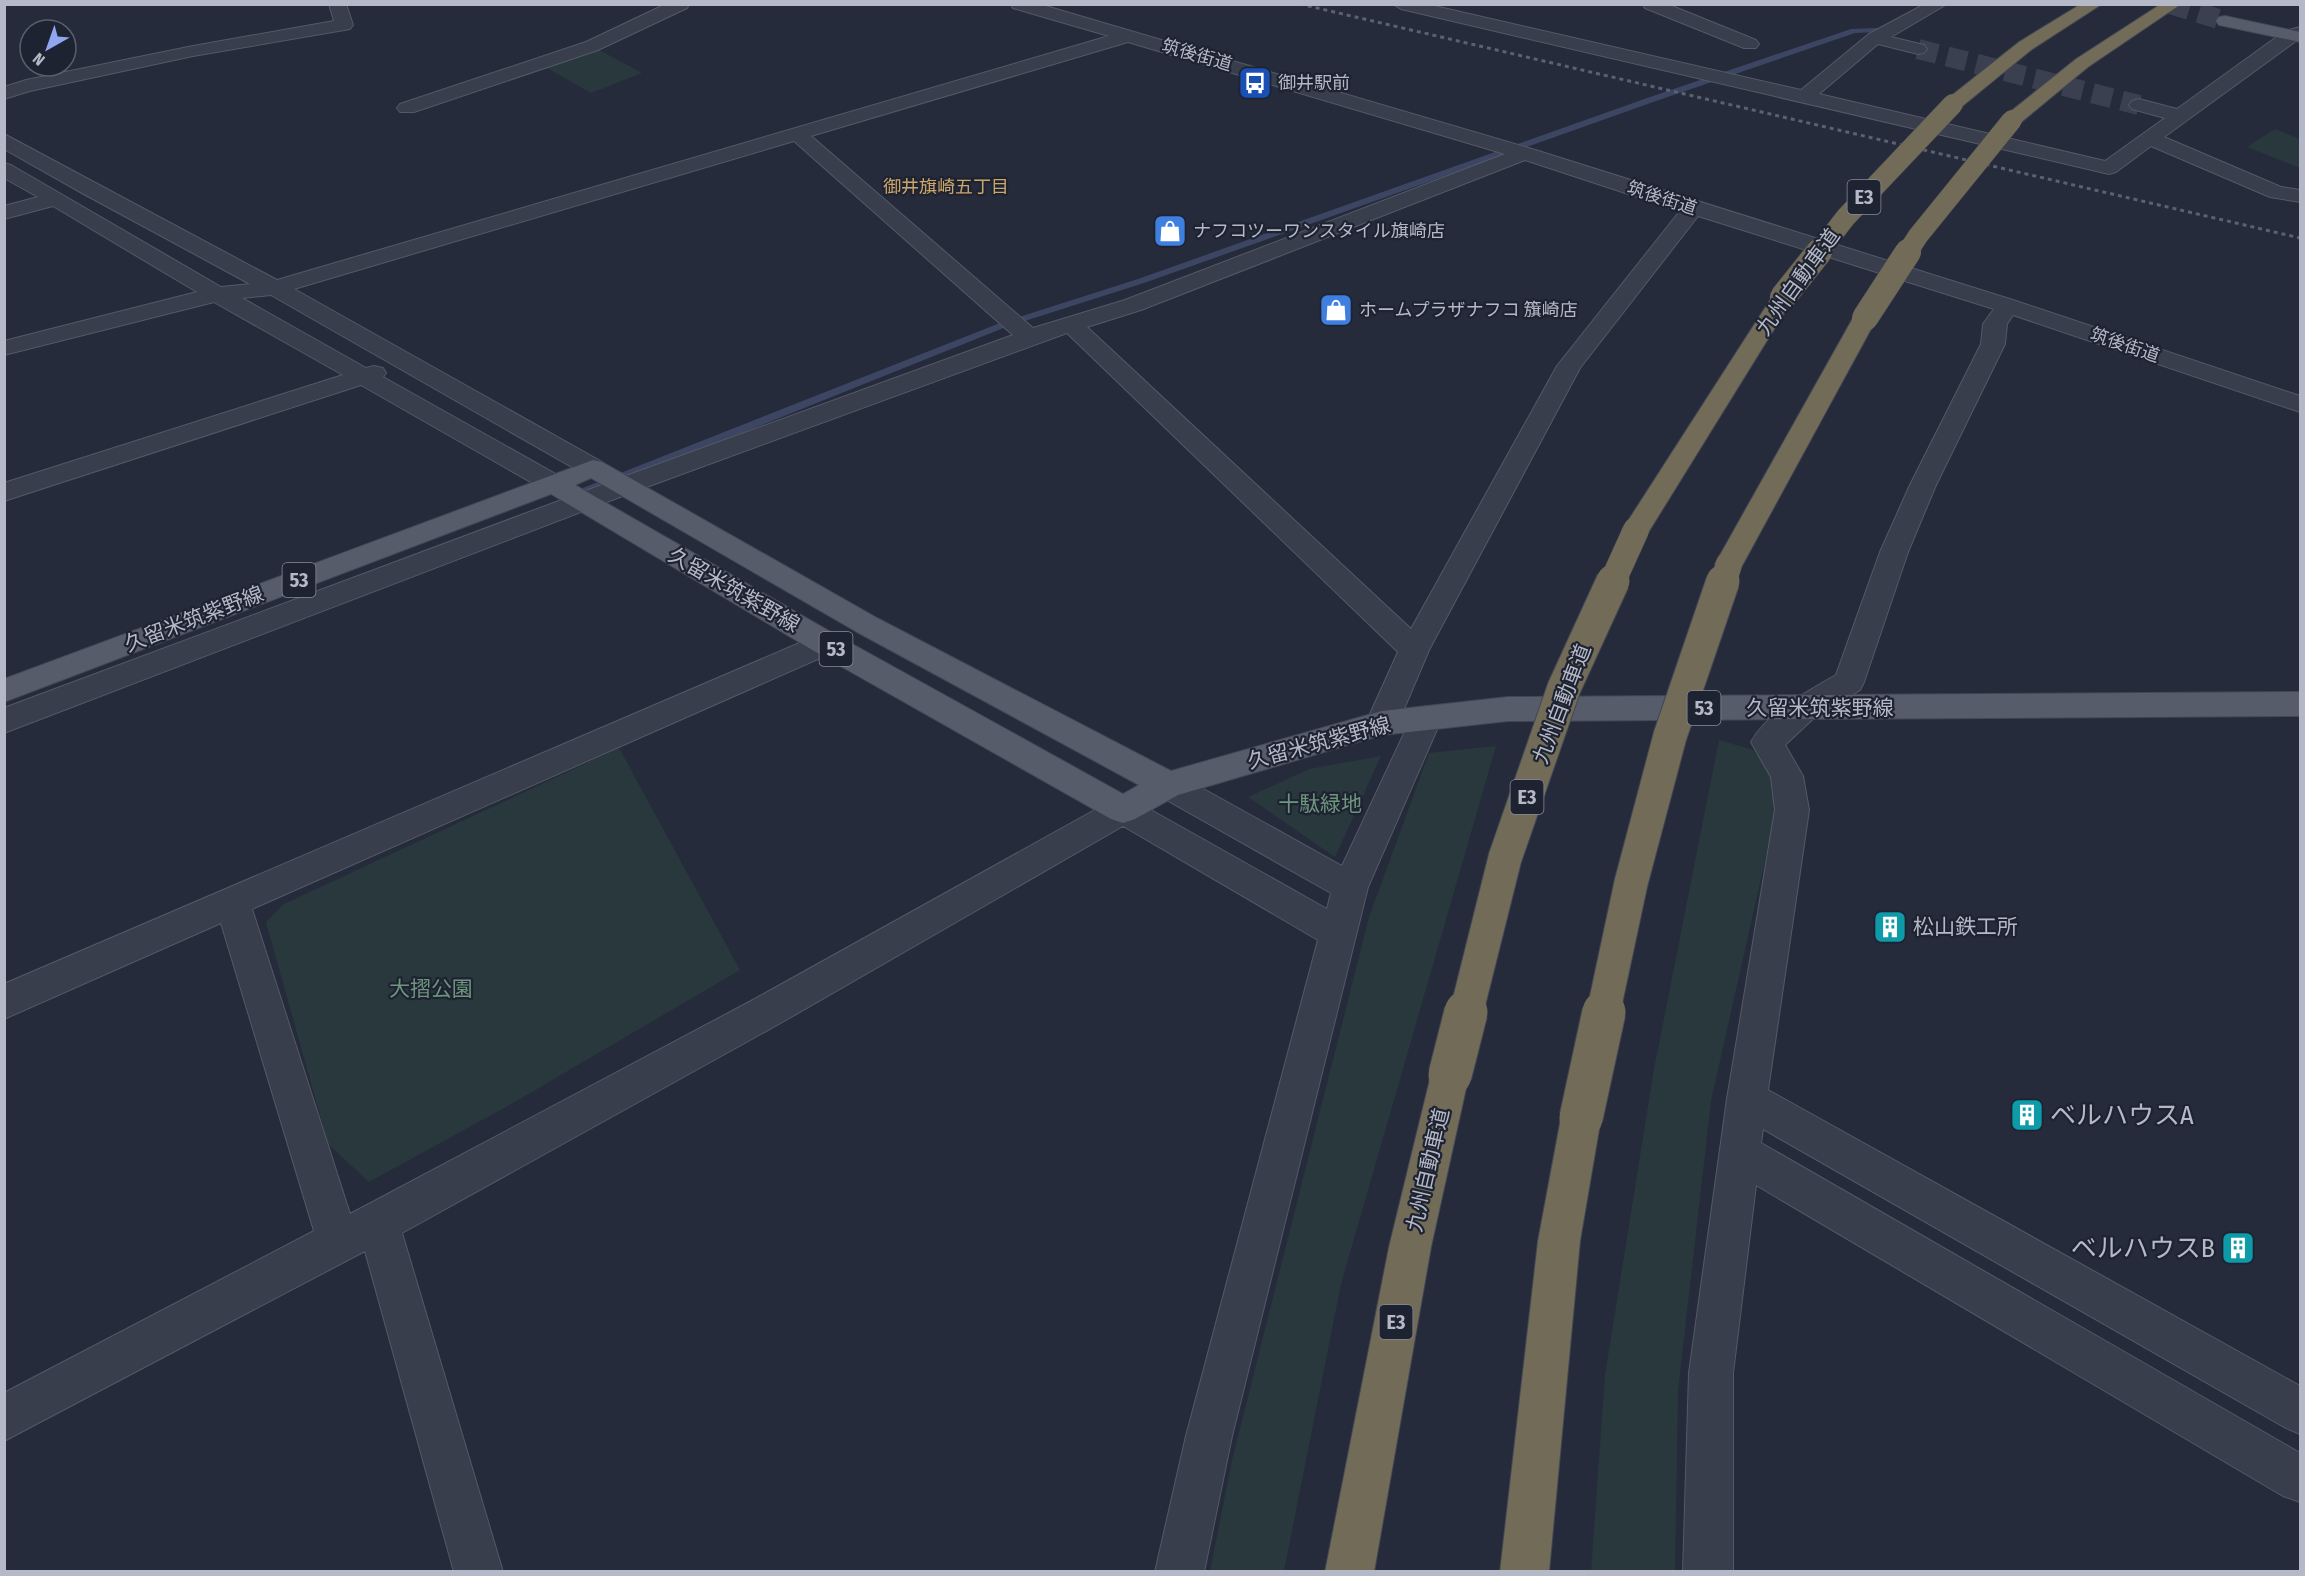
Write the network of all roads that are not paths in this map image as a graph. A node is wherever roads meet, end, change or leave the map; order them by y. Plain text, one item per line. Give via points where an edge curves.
1 (337, 4) edge
2 (681, 4) edge
3 (1019, 4) edge
4 (1401, 4) edge
5 (1651, 4) edge
6 (1939, 4) edge
7 (2094, 4) edge
8 (2173, 4) edge
9 (2225, 21) tunnel mouth
10 (2297, 35) edge
11 (1129, 36) junction
12 (1875, 38) junction
13 (1750, 44) dead end
14 (1918, 50) tunnel mouth
15 (4, 93) edge
16 (1805, 96) junction
17 (2139, 105) tunnel mouth
18 (407, 108) dead end
19 (2179, 116) junction
20 (796, 134) junction
21 (2149, 138) junction
22 (4, 140) edge
23 (1524, 153) junction
24 (4, 169) edge
25 (2301, 196) edge
26 (56, 199) junction
27 (1693, 208) junction
28 (4, 213) edge
29 (275, 288) junction
30 (217, 294) junction
31 (2008, 306) junction
32 (1071, 324) junction
33 (1029, 337) junction
34 (4, 348) edge
35 (404, 361) junction
36 (363, 377) junction
37 (2301, 404) edge
38 (593, 468) junction
39 (552, 483) junction
40 (624, 486) junction
41 (4, 492) edge
42 (584, 501) junction
43 (825, 643) junction
44 (1414, 650) junction
45 (4, 691) edge
46 (2301, 704) edge
47 (1805, 708) junction
48 (1426, 718) junction
49 (4, 721) edge
50 (1382, 723) junction
51 (1168, 785) junction
52 (1124, 810) junction
53 (1350, 887) junction
54 (232, 904) junction
55 (1337, 933) junction
56 (4, 1002) edge
57 (1747, 1099) junction
58 (1740, 1153) junction
59 (378, 1223) junction
60 (338, 1241) junction
61 (1558, 1241) junction
62 (2301, 1412) edge
63 (4, 1418) edge
64 (2301, 1479) edge
65 (479, 1572) edge
66 (1179, 1572) edge
67 (1349, 1572) edge
68 (1524, 1572) edge
69 (1543, 1572) edge
70 (1708, 1572) edge

1 - 15 street via 344,25 193,51
2 - 18 street via 592,46
3 - 11 street, 筑後街道
4 - 16 street
5 - 13 street
6 - 12 street
7 - 67 highway, 九州自動車道 / E3, bridge via 2025,46 1953,104 1846,216 1783,297 1636,530 1564,688 1505,858 1410,1246
8 - 61 highway, bridge via 2082,63 2012,120 1918,236 1864,318 1730,564 1670,736 1631,883
9 - 10 main road
10 - 19 street
11 - 20 street
11 - 23 street, 筑後街道
12 - 14 street
12 - 16 street
16 - 21 street via 2109,168
17 - 19 street
19 - 21 street
20 - 29 street
20 - 33 street
21 - 25 street via 2277,193
22 - 29 street
23 - 27 street, 筑後街道
23 - 32 street via 1133,305
24 - 26 street
26 - 28 street
26 - 30 street
27 - 31 street, 筑後街道
27 - 44 street via 1569,366
29 - 30 street
29 - 35 street
30 - 34 street
30 - 36 street
31 - 37 street, 筑後街道
31 - 47 street via 1995,324 1993,344 1894,552 1849,682
32 - 33 street
32 - 44 street
33 - 40 street
35 - 36 street
35 - 38 street
36 - 39 street
36 - 41 street
38 - 39 main road, 久留米筑紫野線 / 53
38 - 40 main road, 久留米筑紫野線 / 53
39 - 42 main road, 久留米筑紫野線 / 53
39 - 45 main road, 久留米筑紫野線 / 53
40 - 42 street
40 - 51 main road, 久留米筑紫野線 / 53 via 867,625
42 - 43 main road, 久留米筑紫野線 / 53
42 - 49 street
43 - 52 main road, 久留米筑紫野線 / 53
43 - 54 street
44 - 50 street
46 - 47 main road, 久留米筑紫野線 / 53
47 - 48 main road, 久留米筑紫野線 / 53 via 1508,709
47 - 57 street via 1767,742 1787,776 1792,810
48 - 50 main road, 久留米筑紫野線 / 53
48 - 53 street
50 - 51 main road, 久留米筑紫野線 / 53
51 - 52 main road, 久留米筑紫野線 / 53
51 - 53 street
52 - 55 street
52 - 59 street via 764,1013
53 - 55 street
54 - 56 street
54 - 60 street
55 - 66 street via 1209,1436
57 - 58 street
57 - 62 street
58 - 64 street
58 - 70 street via 1711,1372
59 - 60 street
59 - 65 street
60 - 63 street
61 - 68 highway
61 - 69 highway

